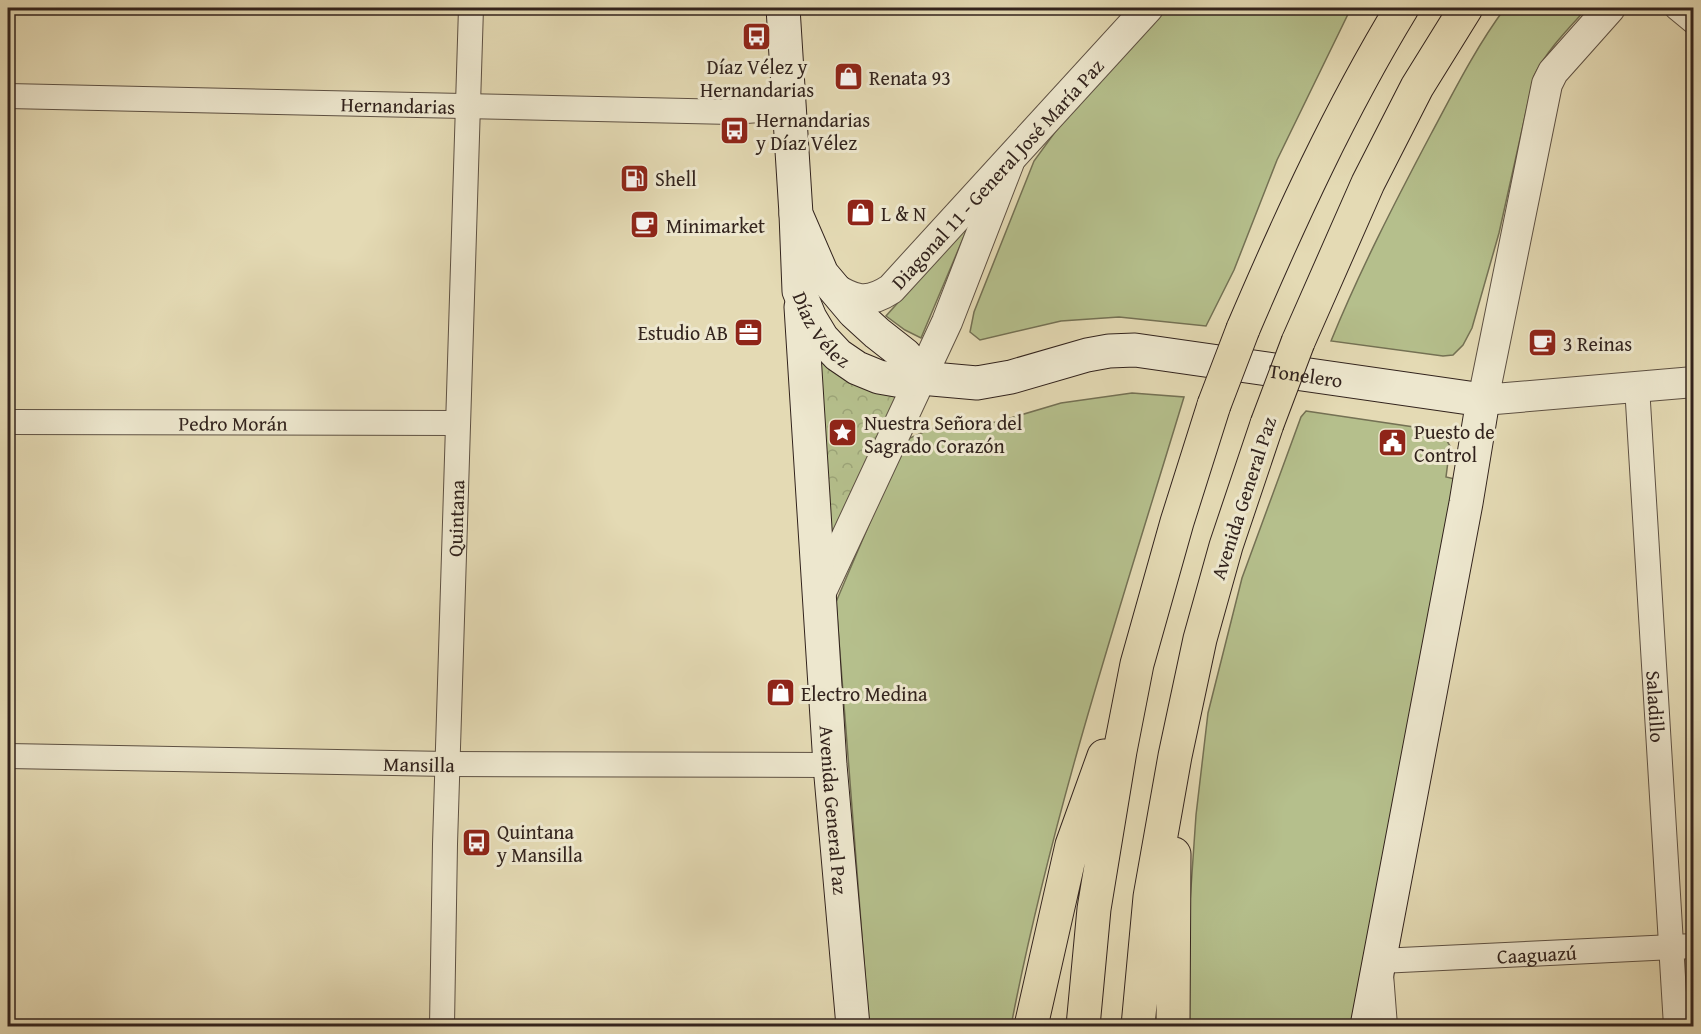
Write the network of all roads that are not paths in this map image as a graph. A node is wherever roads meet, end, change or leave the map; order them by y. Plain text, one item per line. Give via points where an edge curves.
1 (471, 8) edge
2 (783, 8) edge
3 (1148, 8) edge
4 (1392, 8) edge
5 (1402, 8) edge
6 (1466, 8) edge
7 (1478, 8) edge
8 (1610, 8) edge
9 (1677, 8) edge
10 (1694, 22) edge
11 (1371, 59) junction
12 (1417, 87) junction
13 (8, 96) edge
14 (468, 107) junction
15 (789, 108) junction
16 (1009, 162) junction
17 (796, 214) junction
18 (831, 286) junction
19 (800, 291) junction
20 (921, 378) junction
21 (1694, 382) edge
22 (1637, 386) junction
23 (1483, 399) junction
24 (8, 422) edge
25 (458, 423) junction
26 (820, 594) junction
27 (1137, 664) junction
28 (8, 756) edge
29 (1174, 756) junction
30 (448, 764) junction
31 (830, 765) junction
32 (1682, 946) edge
33 (1380, 962) junction
34 (442, 1026) edge
35 (853, 1026) edge
36 (1031, 1026) edge
37 (1083, 1026) edge
38 (1138, 1026) edge
39 (1173, 1026) edge
40 (1368, 1026) edge
41 (1385, 1026) edge
42 (1676, 1026) edge

1 - 14 street, Quintana
2 - 15 main road, Díaz Vélez
3 - 16 street, Diagonal 11 - General José María Paz
4 - 11 highway
5 - 11 highway
6 - 12 highway, Avenida General Paz
7 - 12 highway
8 - 23 street via 1553,72 1547,84
9 - 10 street
11 - 27 highway, bridge via 1281,241 1243,329 1214,405
12 - 29 highway, Avenida General Paz, bridge via 1368,183 1298,342 1267,424 1214,587
13 - 14 street, Hernandarias
14 - 15 street, Hernandarias via 732,112
14 - 25 street, Quintana
15 - 17 main road, Díaz Vélez
16 - 18 street, Diagonal 11 - General José María Paz via 880,297 863,301 847,297
16 - 20 street, Avenida General Paz
17 - 18 main road
17 - 19 main road, Díaz Vélez
18 - 20 main road via 869,326 905,355
19 - 20 main road, Díaz Vélez via 810,318 838,355 879,377 902,381
19 - 26 main road, Avenida General Paz
20 - 23 main road, Tonelero via 977,383 1109,351 1135,350
20 - 26 street, Avenida General Paz
21 - 22 street, Tonelero
22 - 23 street, Tonelero
22 - 32 street, Saladillo
23 - 33 main road
24 - 25 street, Pedro Morán
25 - 30 street, Quintana
26 - 31 main road, Avenida General Paz
27 - 36 highway via 1072,845
27 - 37 highway via 1094,909
28 - 30 street, Mansilla
29 - 38 highway, Avenida General Paz via 1150,897
29 - 39 highway
30 - 31 street, Mansilla
30 - 34 street, Quintana
31 - 35 main road, Avenida General Paz
32 - 33 street, Caaguazú
32 - 42 street, Saladillo
33 - 40 main road
33 - 41 street

